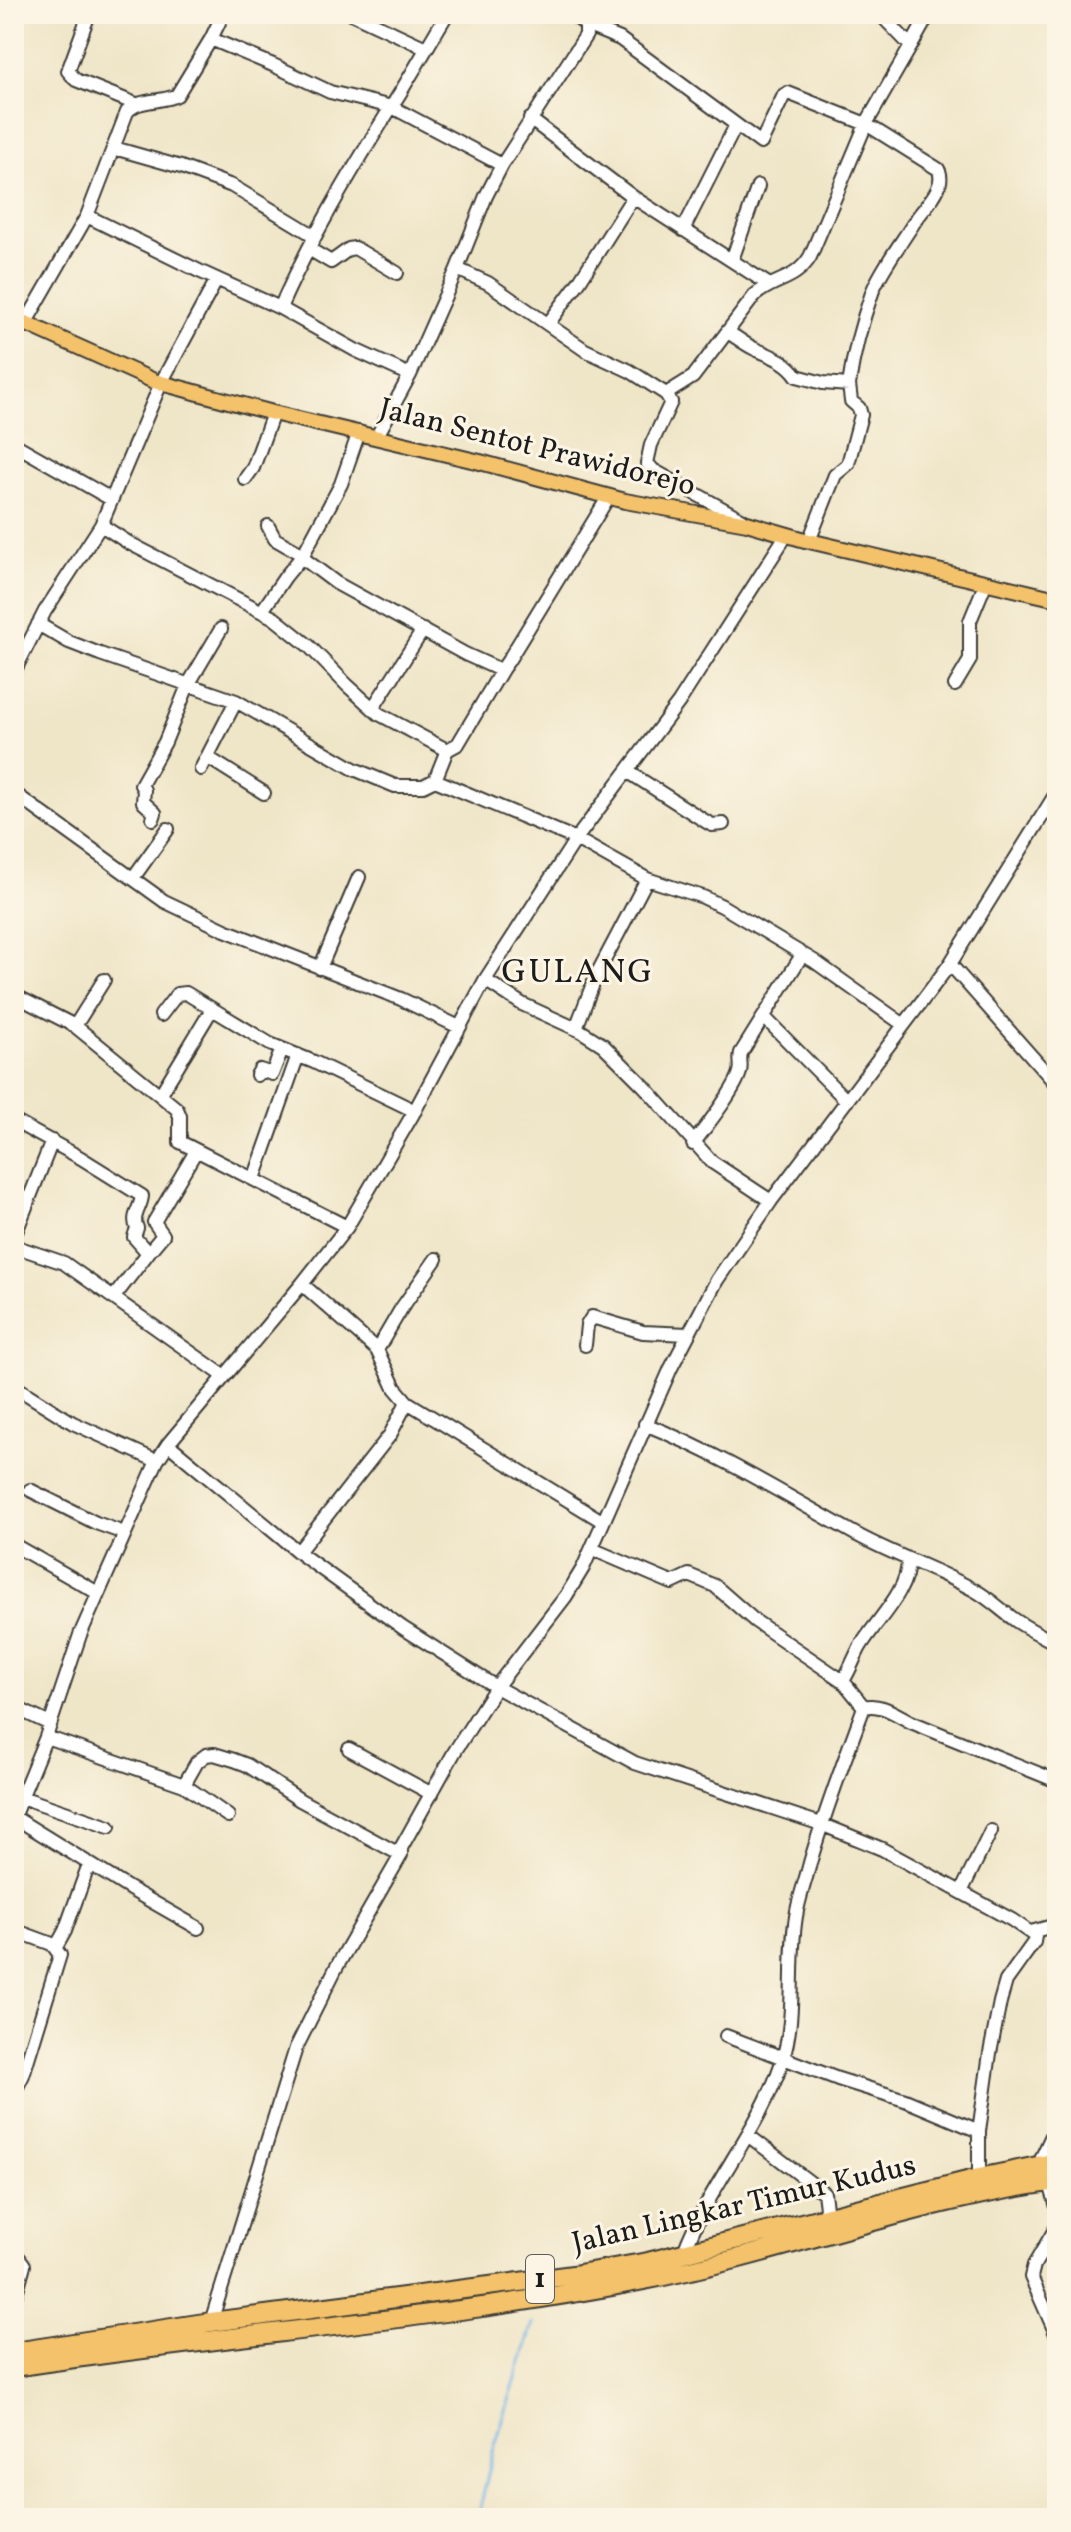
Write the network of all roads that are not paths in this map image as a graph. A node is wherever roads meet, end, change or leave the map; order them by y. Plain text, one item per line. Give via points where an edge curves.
1 (89, 14) edge
2 (223, 14) edge
3 (353, 14) edge
4 (447, 14) edge
5 (572, 14) edge
6 (880, 14) edge
7 (929, 14) edge
8 (586, 25) junction
9 (211, 39) junction
10 (911, 46) junction
11 (426, 48) junction
12 (136, 104) junction
13 (392, 107) junction
14 (530, 119) junction
15 (866, 124) junction
16 (736, 125) junction
17 (114, 148) junction
18 (502, 165) junction
19 (758, 186) dead end
20 (633, 197) junction
21 (87, 216) junction
22 (683, 230) junction
23 (315, 236) junction
24 (309, 249) junction
25 (732, 260) junction
26 (457, 269) junction
27 (397, 273) dead end
28 (217, 279) junction
29 (768, 284) junction
30 (280, 308) junction
31 (20, 321) edge
32 (548, 324) junction
33 (728, 332) junction
34 (410, 375) junction
35 (161, 383) junction
36 (849, 385) junction
37 (666, 394) junction
38 (273, 413) junction
39 (359, 432) junction
40 (377, 436) junction
41 (14, 444) edge
42 (245, 479) dead end
43 (609, 496) junction
44 (111, 499) junction
45 (747, 523) junction
46 (101, 525) junction
47 (268, 526) dead end
48 (787, 534) junction
49 (809, 541) junction
50 (303, 555) junction
51 (986, 582) junction
52 (1057, 599) edge
53 (262, 611) junction
54 (38, 624) junction
55 (221, 629) dead end
56 (423, 630) junction
57 (16, 664) edge
58 (503, 668) junction
59 (188, 685) junction
60 (955, 685) dead end
61 (236, 701) junction
62 (373, 708) junction
63 (447, 750) junction
64 (627, 771) junction
65 (435, 780) junction
66 (1057, 792) edge
67 (14, 793) edge
68 (264, 793) dead end
69 (153, 819) dead end
70 (723, 824) dead end
71 (168, 829) dead end
72 (576, 839) junction
73 (359, 877) dead end
74 (133, 878) junction
75 (647, 879) junction
76 (802, 955) junction
77 (950, 964) junction
78 (320, 968) junction
79 (104, 980) dead end
80 (485, 980) junction
81 (14, 995) edge
82 (212, 1009) junction
83 (161, 1015) dead end
84 (764, 1017) junction
85 (904, 1025) junction
86 (75, 1026) junction
87 (459, 1027) junction
88 (576, 1028) junction
89 (282, 1049) junction
90 (298, 1055) junction
91 (257, 1075) dead end
92 (1057, 1085) edge
93 (160, 1095) junction
94 (847, 1101) junction
95 (415, 1111) junction
96 (14, 1121) edge
97 (52, 1141) junction
98 (693, 1144) junction
99 (196, 1151) junction
100 (254, 1179) junction
101 (771, 1201) junction
102 (347, 1227) junction
103 (14, 1237) edge
104 (14, 1246) edge
105 (148, 1253) junction
106 (436, 1259) dead end
107 (302, 1284) junction
108 (114, 1297) junction
109 (688, 1334) junction
110 (585, 1345) dead end
111 (377, 1350) junction
112 (224, 1376) junction
113 (14, 1386) edge
114 (407, 1402) junction
115 (645, 1424) junction
116 (168, 1444) junction
117 (157, 1461) junction
118 (30, 1490) dead end
119 (602, 1521) junction
120 (124, 1533) junction
121 (14, 1545) edge
122 (592, 1549) junction
123 (298, 1552) junction
124 (908, 1559) junction
125 (98, 1593) junction
126 (1057, 1644) edge
127 (843, 1681) junction
128 (496, 1687) junction
129 (14, 1707) edge
130 (864, 1707) junction
131 (48, 1731) junction
132 (349, 1749) dead end
133 (1057, 1781) edge
134 (184, 1785) junction
135 (432, 1794) junction
136 (21, 1797) junction
137 (14, 1816) edge
138 (228, 1816) dead end
139 (821, 1824) junction
140 (109, 1827) dead end
141 (991, 1831) dead end
142 (401, 1855) junction
143 (89, 1864) junction
144 (961, 1892) junction
145 (1054, 1927) edge
146 (198, 1928) dead end
147 (14, 1930) edge
148 (1031, 1932) junction
149 (56, 1947) junction
150 (726, 2036) dead end
151 (783, 2059) junction
152 (14, 2093) edge
153 (1057, 2125) edge
154 (979, 2131) junction
155 (749, 2136) junction
156 (1050, 2163) edge
157 (979, 2178) junction
158 (1055, 2193) edge
159 (822, 2219) junction
160 (1057, 2226) edge
161 (684, 2252) junction
162 (14, 2257) edge
163 (500, 2284) junction
164 (538, 2289) junction
165 (14, 2301) edge
166 (503, 2303) junction
167 (211, 2322) junction
168 (1057, 2336) edge
169 (14, 2352) edge
170 (14, 2367) edge

1 - 12 street via 68,71 76,80
2 - 9 street
3 - 11 street
4 - 11 street
5 - 8 street
6 - 10 street
7 - 10 street
8 - 14 street via 586,35
8 - 16 street via 620,39
9 - 12 street via 177,95
9 - 13 street via 330,92
10 - 15 street
11 - 13 street
12 - 17 street via 127,112
13 - 18 street
13 - 23 street
14 - 18 street
14 - 20 street
15 - 16 street via 786,93 761,143
15 - 29 street via 810,257 788,278
15 - 36 street via 938,169 942,180 874,287
16 - 22 street
17 - 21 street
17 - 23 street via 232,186
18 - 26 street
19 - 25 street
20 - 22 street
20 - 32 street
21 - 28 street
21 - 31 street
22 - 25 street
23 - 24 street
24 - 27 street via 332,262 355,248
24 - 30 street
25 - 29 street
26 - 32 street via 488,283
26 - 34 street
28 - 30 street
28 - 35 street
29 - 33 street
30 - 34 street
31 - 35 main road, Jalan Sentot Prawidorejo
32 - 37 street
33 - 36 street via 792,368 797,376
33 - 37 street via 693,377
34 - 40 street
35 - 38 main road, Jalan Sentot Prawidorejo
35 - 44 street
36 - 49 street via 851,401 861,415 848,464 835,475
37 - 45 street via 671,402 647,463
38 - 39 main road, Jalan Sentot Prawidorejo
38 - 42 street
39 - 40 main road, Jalan Sentot Prawidorejo
39 - 50 street via 341,484
40 - 43 main road, Jalan Sentot Prawidorejo
41 - 44 street
43 - 45 main road, Jalan Sentot Prawidorejo
43 - 58 street
44 - 46 street
45 - 48 main road, Jalan Sentot Prawidorejo
46 - 53 street
46 - 54 street
47 - 50 street via 275,539
48 - 49 main road, Jalan Sentot Prawidorejo
48 - 64 street via 679,702
49 - 51 main road, Jalan Sentot Prawidorejo
50 - 53 street
50 - 56 street via 336,583
51 - 52 main road, Jalan Sentot Prawidorejo
51 - 60 street via 970,621 970,660
53 - 62 street via 309,646
54 - 57 street
54 - 59 street via 69,642
55 - 59 street
56 - 58 street
56 - 62 street
58 - 63 street via 458,744
59 - 61 street
59 - 69 street via 141,785
61 - 65 street via 354,769 395,786 423,786
61 - 68 street via 204,763
62 - 63 street
63 - 65 street
64 - 70 street via 712,825
64 - 72 street
65 - 72 street
66 - 77 street
67 - 74 street
71 - 74 street
72 - 75 street
72 - 80 street
73 - 78 street
74 - 78 street via 164,901 213,925
75 - 76 street via 722,906
75 - 88 street via 596,976
76 - 84 street
76 - 85 street
77 - 85 street
77 - 92 street
78 - 87 street
79 - 86 street
80 - 87 street
80 - 88 street
81 - 86 street
82 - 83 street via 180,992
82 - 89 street
82 - 93 street
84 - 94 street
84 - 98 street via 741,1053 740,1073
85 - 94 street
86 - 93 street
87 - 95 street
88 - 98 street via 603,1045
89 - 90 street
89 - 91 street via 272,1074 260,1070
90 - 95 street
90 - 100 street
93 - 99 street via 180,1116 180,1142
94 - 101 street
95 - 102 street
96 - 97 street
97 - 103 street
97 - 105 street via 142,1196 134,1237
98 - 101 street
99 - 100 street
99 - 105 street via 154,1222 163,1235
100 - 102 street
101 - 109 street
102 - 107 street
104 - 108 street via 64,1263
105 - 108 street
106 - 111 street
107 - 111 street
107 - 112 street
108 - 112 street
109 - 110 street via 643,1332 592,1317
109 - 115 street
111 - 114 street
112 - 116 street
113 - 117 street via 73,1423
114 - 119 street
114 - 123 street via 390,1435
115 - 119 street
115 - 124 street via 721,1458
116 - 117 street
116 - 123 street
117 - 120 street
118 - 120 street
119 - 122 street
120 - 125 street
121 - 125 street
122 - 127 street via 672,1583 689,1575 701,1578
122 - 128 street via 566,1596
123 - 128 street
124 - 126 street via 977,1591
124 - 127 street via 900,1588
125 - 131 street
127 - 130 street
128 - 135 street
128 - 139 street via 635,1763
129 - 131 street
130 - 133 street via 887,1710
130 - 139 street
131 - 134 street
131 - 136 street
132 - 135 street
134 - 138 street
134 - 142 street via 206,1755 234,1760
135 - 142 street
136 - 137 street
136 - 140 street
137 - 143 street
139 - 144 street via 882,1849
139 - 151 street via 797,1911
141 - 144 street
142 - 167 street via 296,2048
143 - 146 street
143 - 149 street
144 - 148 street
145 - 148 street
147 - 149 street
148 - 154 street via 1034,1942 1006,1981 1000,2002
149 - 152 street via 60,1955
150 - 151 street
151 - 154 street
151 - 155 street
153 - 156 street via 1042,2157
154 - 157 street
155 - 159 street via 824,2193
155 - 161 street via 707,2202
156 - 157 highway, Jalan Lingkar Timur Kudus / 1
156 - 158 street
157 - 159 highway, Jalan Lingkar Timur Kudus / 1
158 - 164 highway, Jalan Lingkar Timur Kudus / 1 via 1030,2186 981,2194 649,2279
159 - 161 highway, Jalan Lingkar Timur Kudus / 1
160 - 168 street via 1031,2277
161 - 164 highway, Jalan Lingkar Timur Kudus / 1
162 - 165 street via 24,2265
163 - 164 highway, Jalan Lingkar Timur Kudus / 1
163 - 166 highway
163 - 167 highway, Jalan Lingkar Timur Kudus / 1
164 - 166 highway, Jalan Lingkar Timur Kudus / 1
166 - 170 highway, Jalan Lingkar Timur Kudus / 1
167 - 169 highway, Jalan Lingkar Timur Kudus / 1

